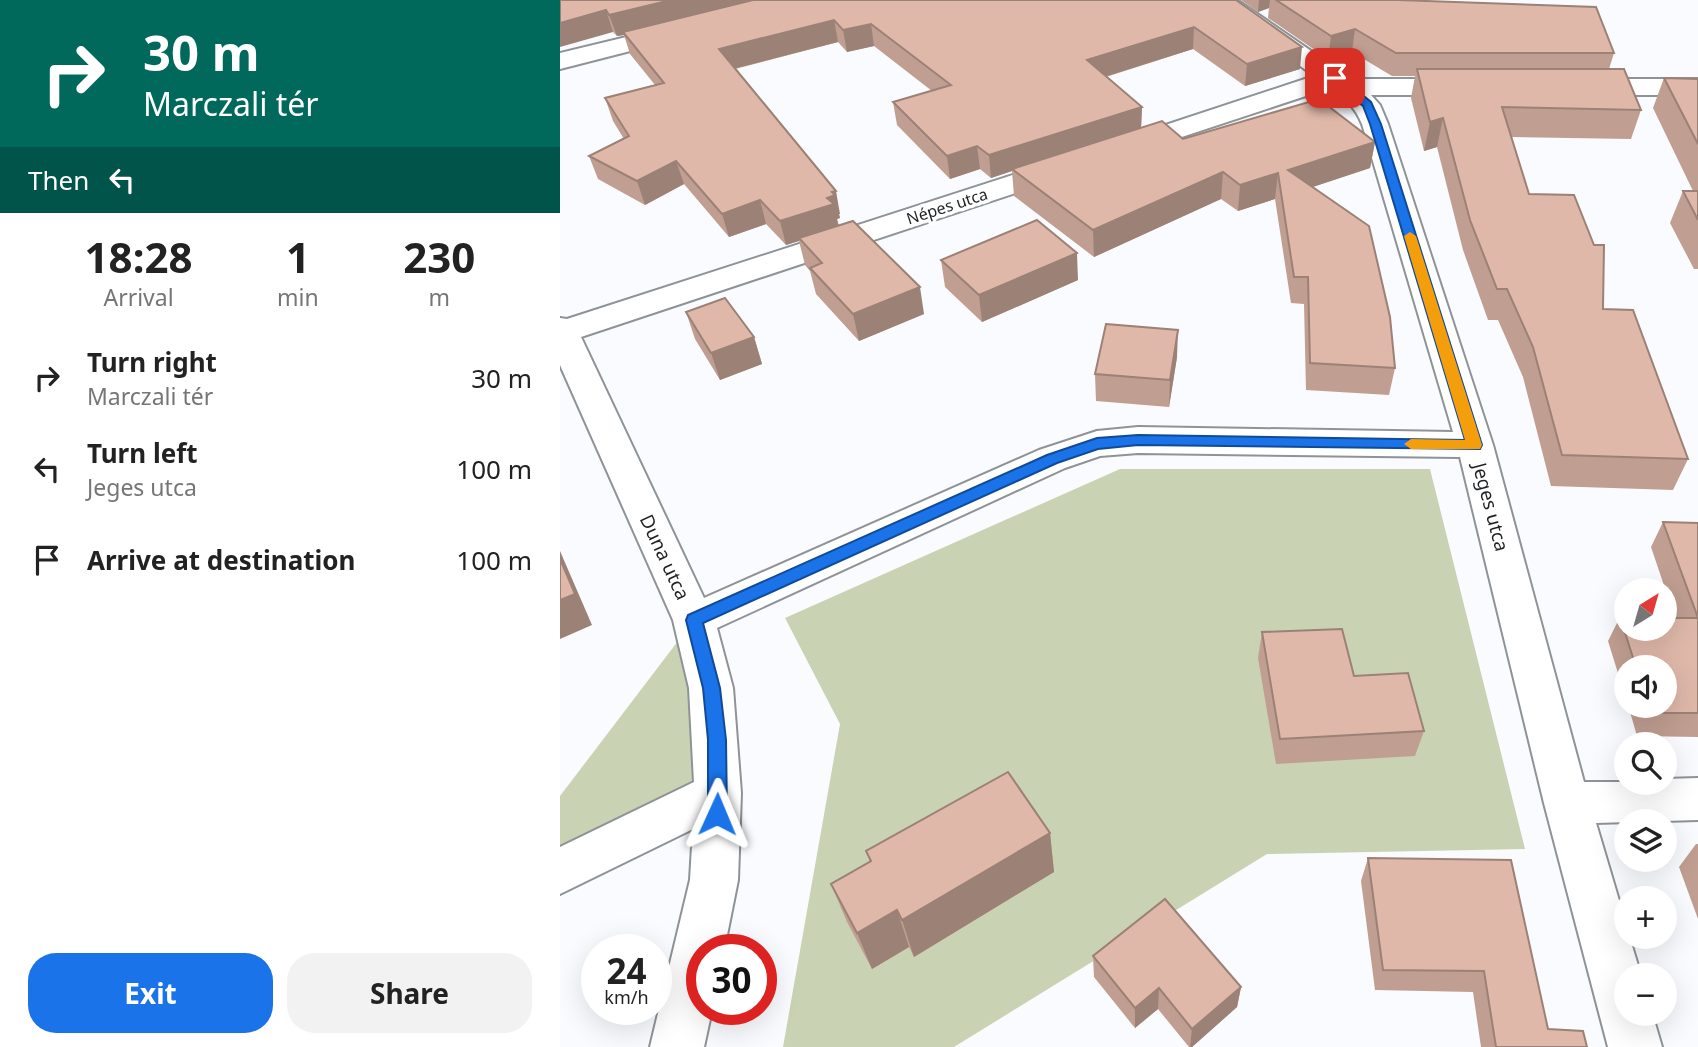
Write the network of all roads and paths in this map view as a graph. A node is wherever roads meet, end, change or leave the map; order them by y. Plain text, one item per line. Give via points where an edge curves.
1 (1222, 0) edge
2 (695, 27) edge
3 (560, 61) edge
4 (1340, 83) junction
5 (1495, 87) edge
6 (1549, 87) edge
7 (1698, 87) edge
8 (561, 331) edge
9 (1475, 445) junction
10 (694, 620) junction
11 (718, 793) junction
12 (1698, 799) edge
13 (1567, 803) junction
14 (560, 871) edge
15 (677, 1047) edge
16 (1635, 1047) edge

1 - 4 street, Jeges utca
2 - 3 street
4 - 5 street, Népes utca
4 - 8 street, Népes utca
4 - 9 street, Jeges utca via 1367,104 1375,124
6 - 7 street
8 - 10 street, Duna utca
9 - 10 street via 1138,440 1097,444 1052,459
9 - 13 street, Jeges utca
10 - 11 street, Duna utca via 712,688
11 - 14 street
11 - 15 street, Duna utca via 714,880
12 - 13 street
13 - 16 street, Jeges utca

